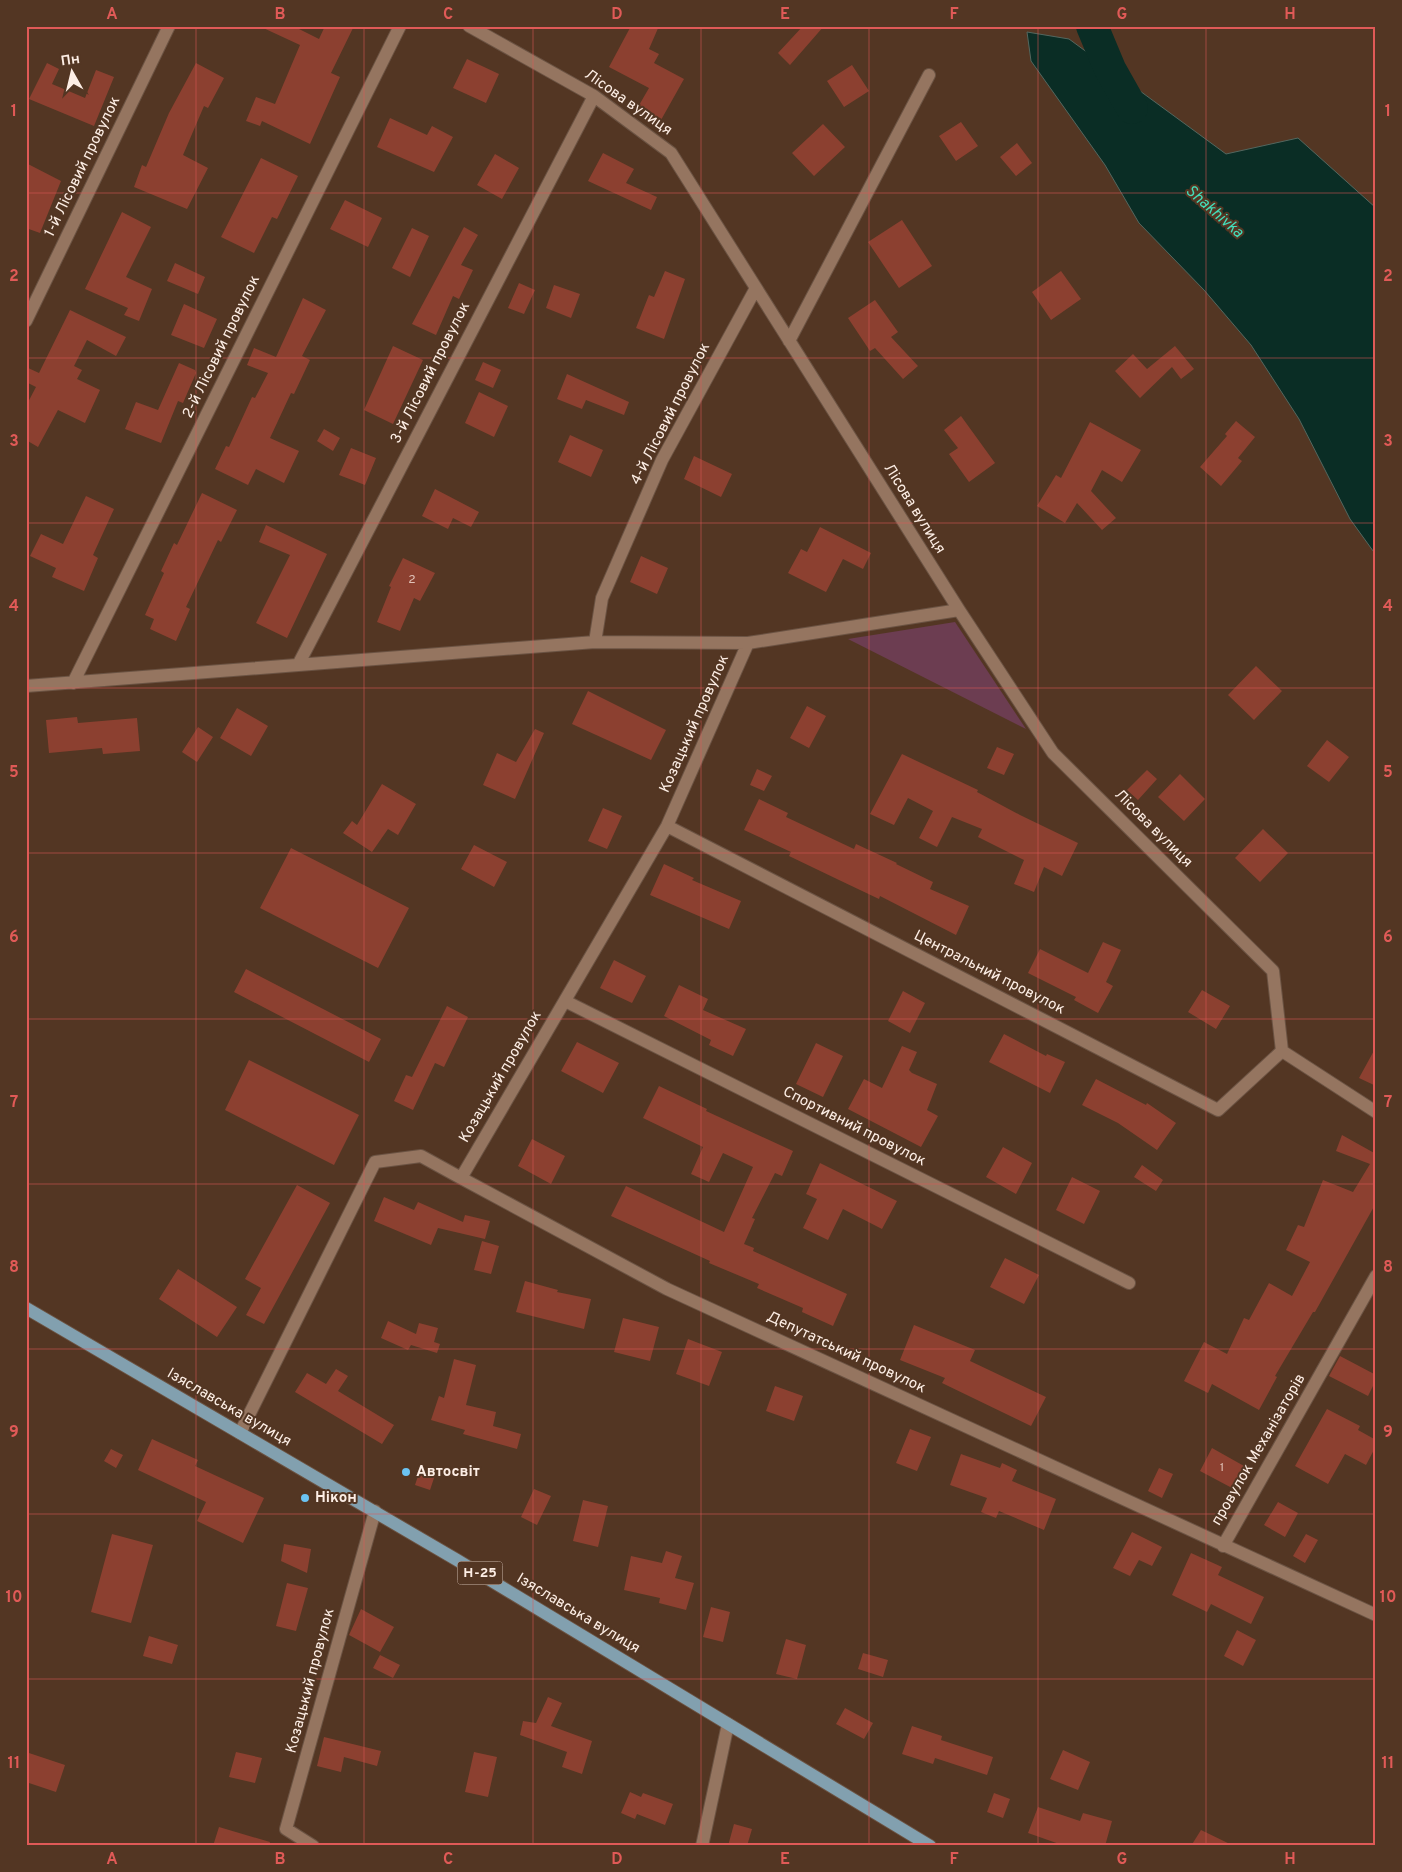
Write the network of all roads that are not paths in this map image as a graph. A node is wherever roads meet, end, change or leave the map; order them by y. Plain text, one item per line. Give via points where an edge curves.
1 (169, 26) edge
2 (400, 26) edge
3 (469, 26) edge
4 (929, 76) dead end
5 (594, 96) junction
6 (756, 288) junction
7 (26, 321) edge
8 (789, 341) junction
9 (959, 610) junction
10 (595, 642) junction
11 (748, 643) junction
12 (298, 665) junction
13 (73, 682) junction
14 (26, 686) edge
15 (667, 826) junction
16 (564, 1001) junction
17 (1282, 1051) junction
18 (1376, 1112) edge
19 (461, 1178) junction
20 (1376, 1276) edge
21 (1130, 1283) dead end
22 (26, 1308) edge
23 (240, 1432) junction
24 (374, 1511) junction
25 (1223, 1546) junction
26 (1376, 1614) edge
27 (728, 1724) junction
28 (313, 1846) edge
29 (702, 1846) edge
30 (930, 1846) edge

1 - 7 street, 1-й Лісовий провулок
2 - 13 street, 2-й Лісовий провулок
3 - 5 street, Лісова вулиця
4 - 8 street
5 - 6 street, Лісова вулиця via 671,153
5 - 12 street, 3-й Лісовий провулок
6 - 8 street, Лісова вулиця
6 - 10 street, 4-й Лісовий провулок via 662,460 602,598
8 - 9 street, Лісова вулиця
9 - 11 street
9 - 17 street, Лісова вулиця via 1053,752 1273,972
10 - 11 street
10 - 12 street
11 - 15 street, Козацький провулок
12 - 13 street
13 - 14 street
15 - 16 street, Козацький провулок
15 - 17 street, Центральний провулок via 1218,1110
16 - 19 street, Козацький провулок
16 - 21 street, Спортивний провулок
17 - 18 street
19 - 23 street via 421,1156 376,1162
19 - 25 street, Депутатський провулок via 667,1289
20 - 25 street, провулок Механізаторів
22 - 23 main road, Ізяславська вулиця / Н-25
23 - 24 main road, Ізяславська вулиця / Н-25
24 - 27 main road, Ізяславська вулиця / Н-25
24 - 28 street, Козацький провулок via 286,1829
25 - 26 street, провулок Механізаторів
27 - 29 street
27 - 30 main road, Ізяславська вулиця / Н-25

